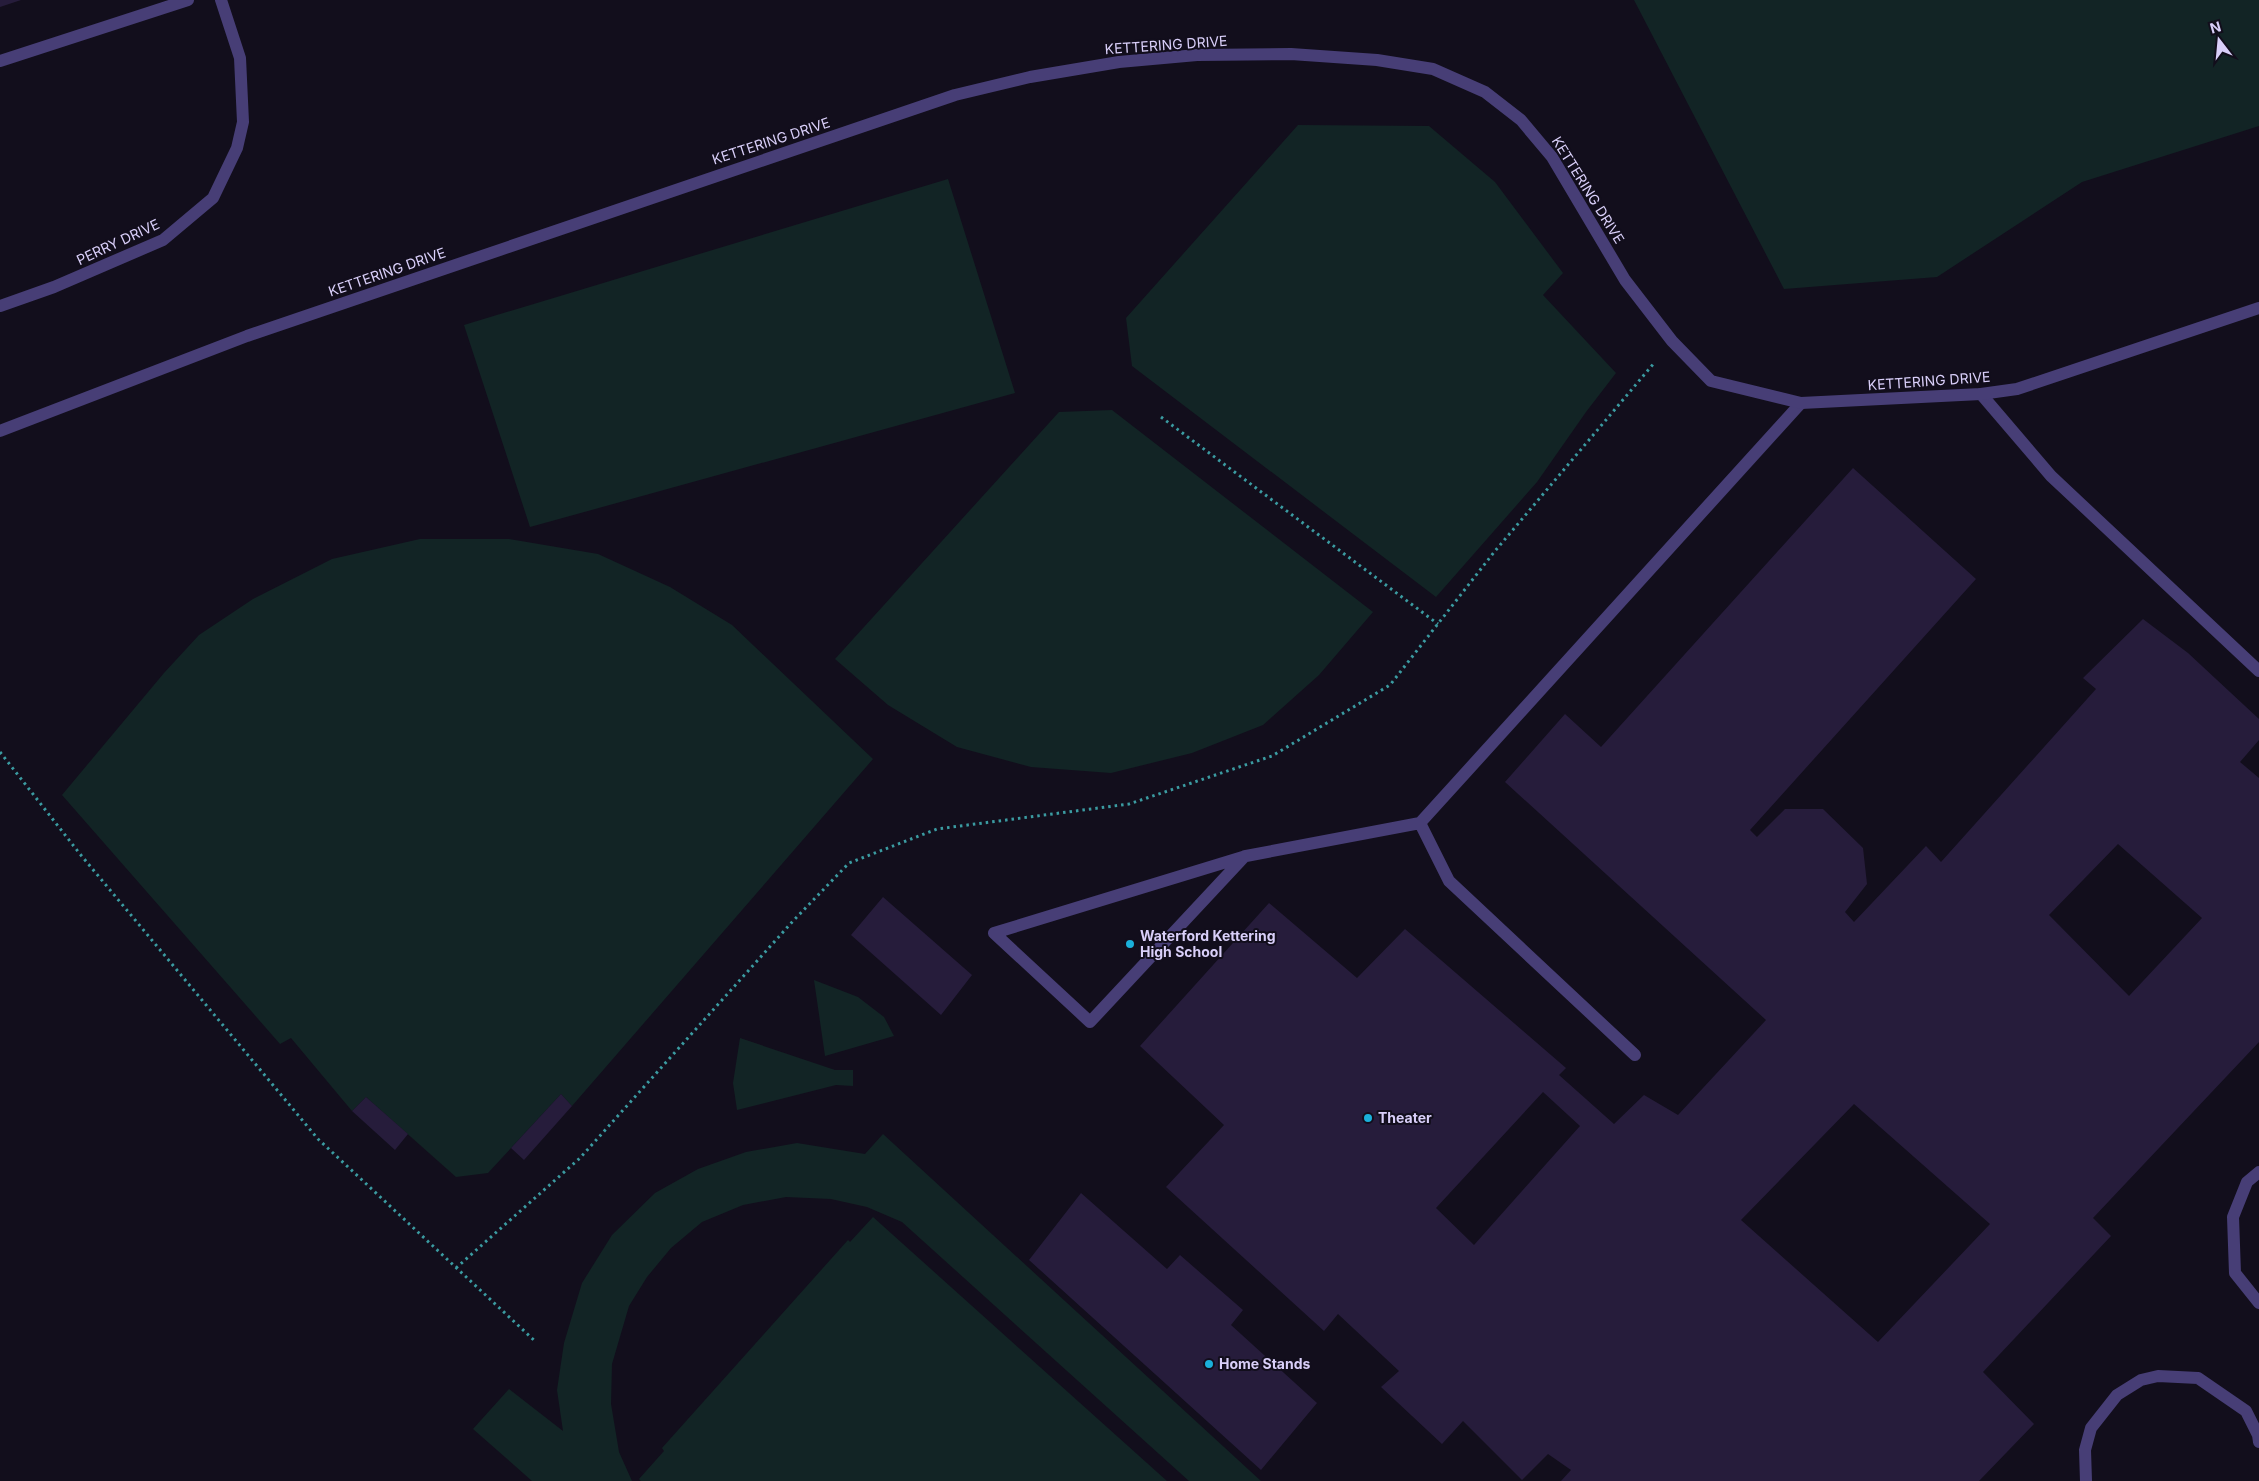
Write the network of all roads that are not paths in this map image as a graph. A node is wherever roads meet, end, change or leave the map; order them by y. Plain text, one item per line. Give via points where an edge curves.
1 (188, 0) edge
2 (221, 0) edge
3 (0, 62) edge
4 (0, 306) edge
5 (2259, 308) edge
6 (1981, 394) junction
7 (1801, 403) junction
8 (0, 430) edge
9 (2259, 671) edge
10 (1420, 823) junction
11 (1246, 856) junction
12 (1635, 1055) dead end
13 (2259, 1172) edge
14 (2259, 1303) edge
15 (2259, 1442) edge
16 (2086, 1481) edge

1 - 3 street
2 - 4 street, PERRY DRIVE via 240,58 243,122 237,148 213,198 163,240 54,287
5 - 6 street, KETTERING DRIVE via 2017,389
6 - 7 street, KETTERING DRIVE
6 - 9 street via 2051,476
7 - 8 street, KETTERING DRIVE via 1711,381 1672,341 1625,280 1552,157 1521,120 1485,92 1433,69 1377,60 1291,54 1197,54 1110,63 1030,77 956,95 247,336
7 - 10 street
10 - 11 street
10 - 12 street via 1449,881
11 - 11 street via 1041,918 994,933 1090,1022
13 - 14 street via 2247,1182 2233,1217 2235,1273
15 - 16 street via 2246,1411 2198,1378 2158,1376 2141,1380 2117,1395 2091,1428 2085,1450

